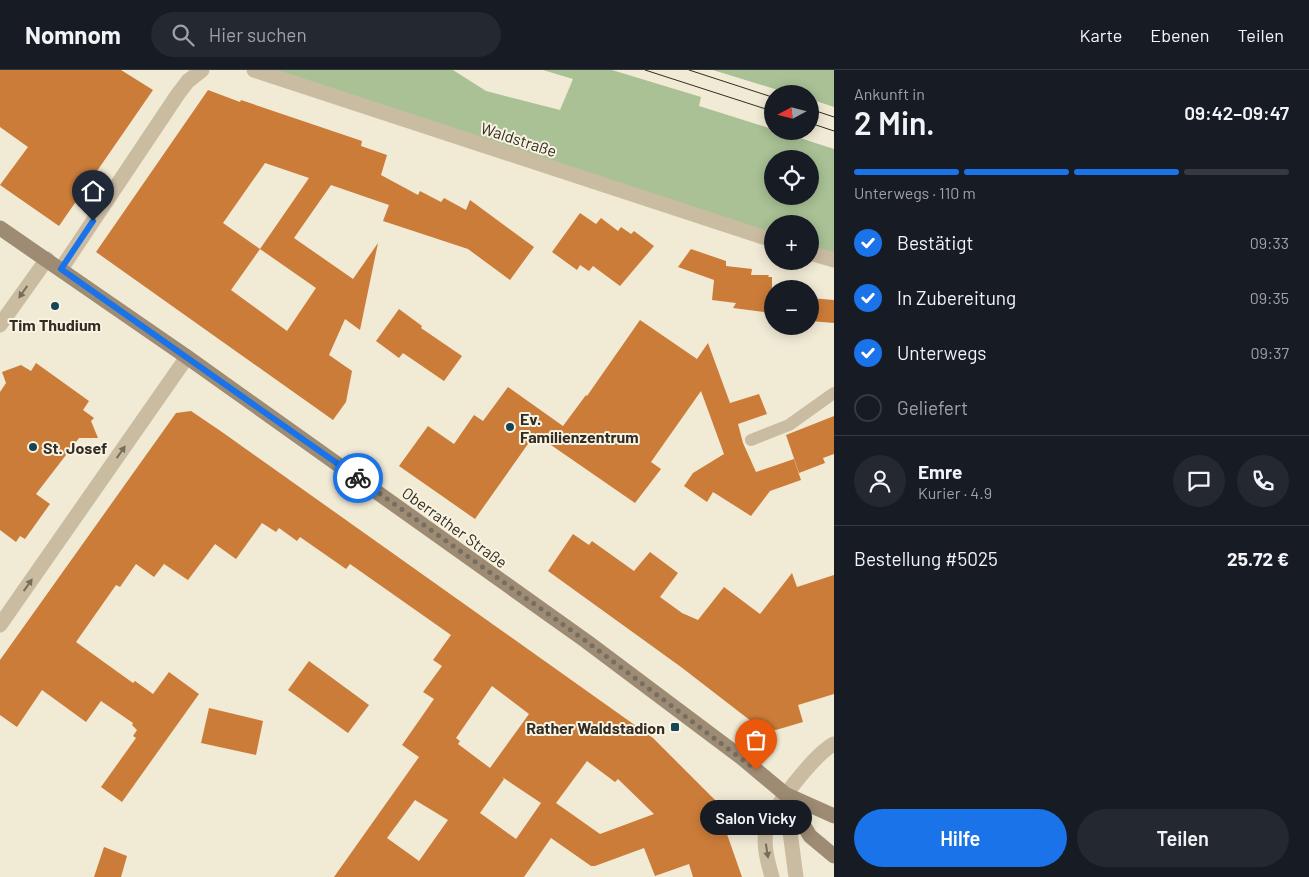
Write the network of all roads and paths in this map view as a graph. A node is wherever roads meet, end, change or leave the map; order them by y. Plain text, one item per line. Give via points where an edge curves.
1 (202, 70) edge
2 (254, 70) edge
3 (0, 228) edge
4 (764, 237) edge
5 (819, 256) edge
6 (47, 259) junction
7 (834, 260) edge
8 (61, 269) junction
9 (0, 325) edge
10 (188, 357) junction
11 (834, 393) edge
12 (751, 440) dead end
13 (0, 625) edge
14 (834, 744) edge
15 (785, 794) junction
16 (834, 816) edge
17 (834, 856) edge
18 (772, 877) edge
19 (796, 877) edge

1 - 8 street via 178,94
2 - 4 street, Waldstraße
3 - 6 main road, Oberrather Straße
5 - 7 street
6 - 8 main road, Oberrather Straße
6 -> 9 street
8 - 10 main road, Oberrather Straße
13 -> 10 street
10 - 15 main road, Oberrather Straße via 586,641
11 - 12 lane via 789,425
14 - 15 street via 822,752
15 - 16 main road
15 - 17 main road via 810,836
15 -> 18 street via 765,833
15 - 19 street

